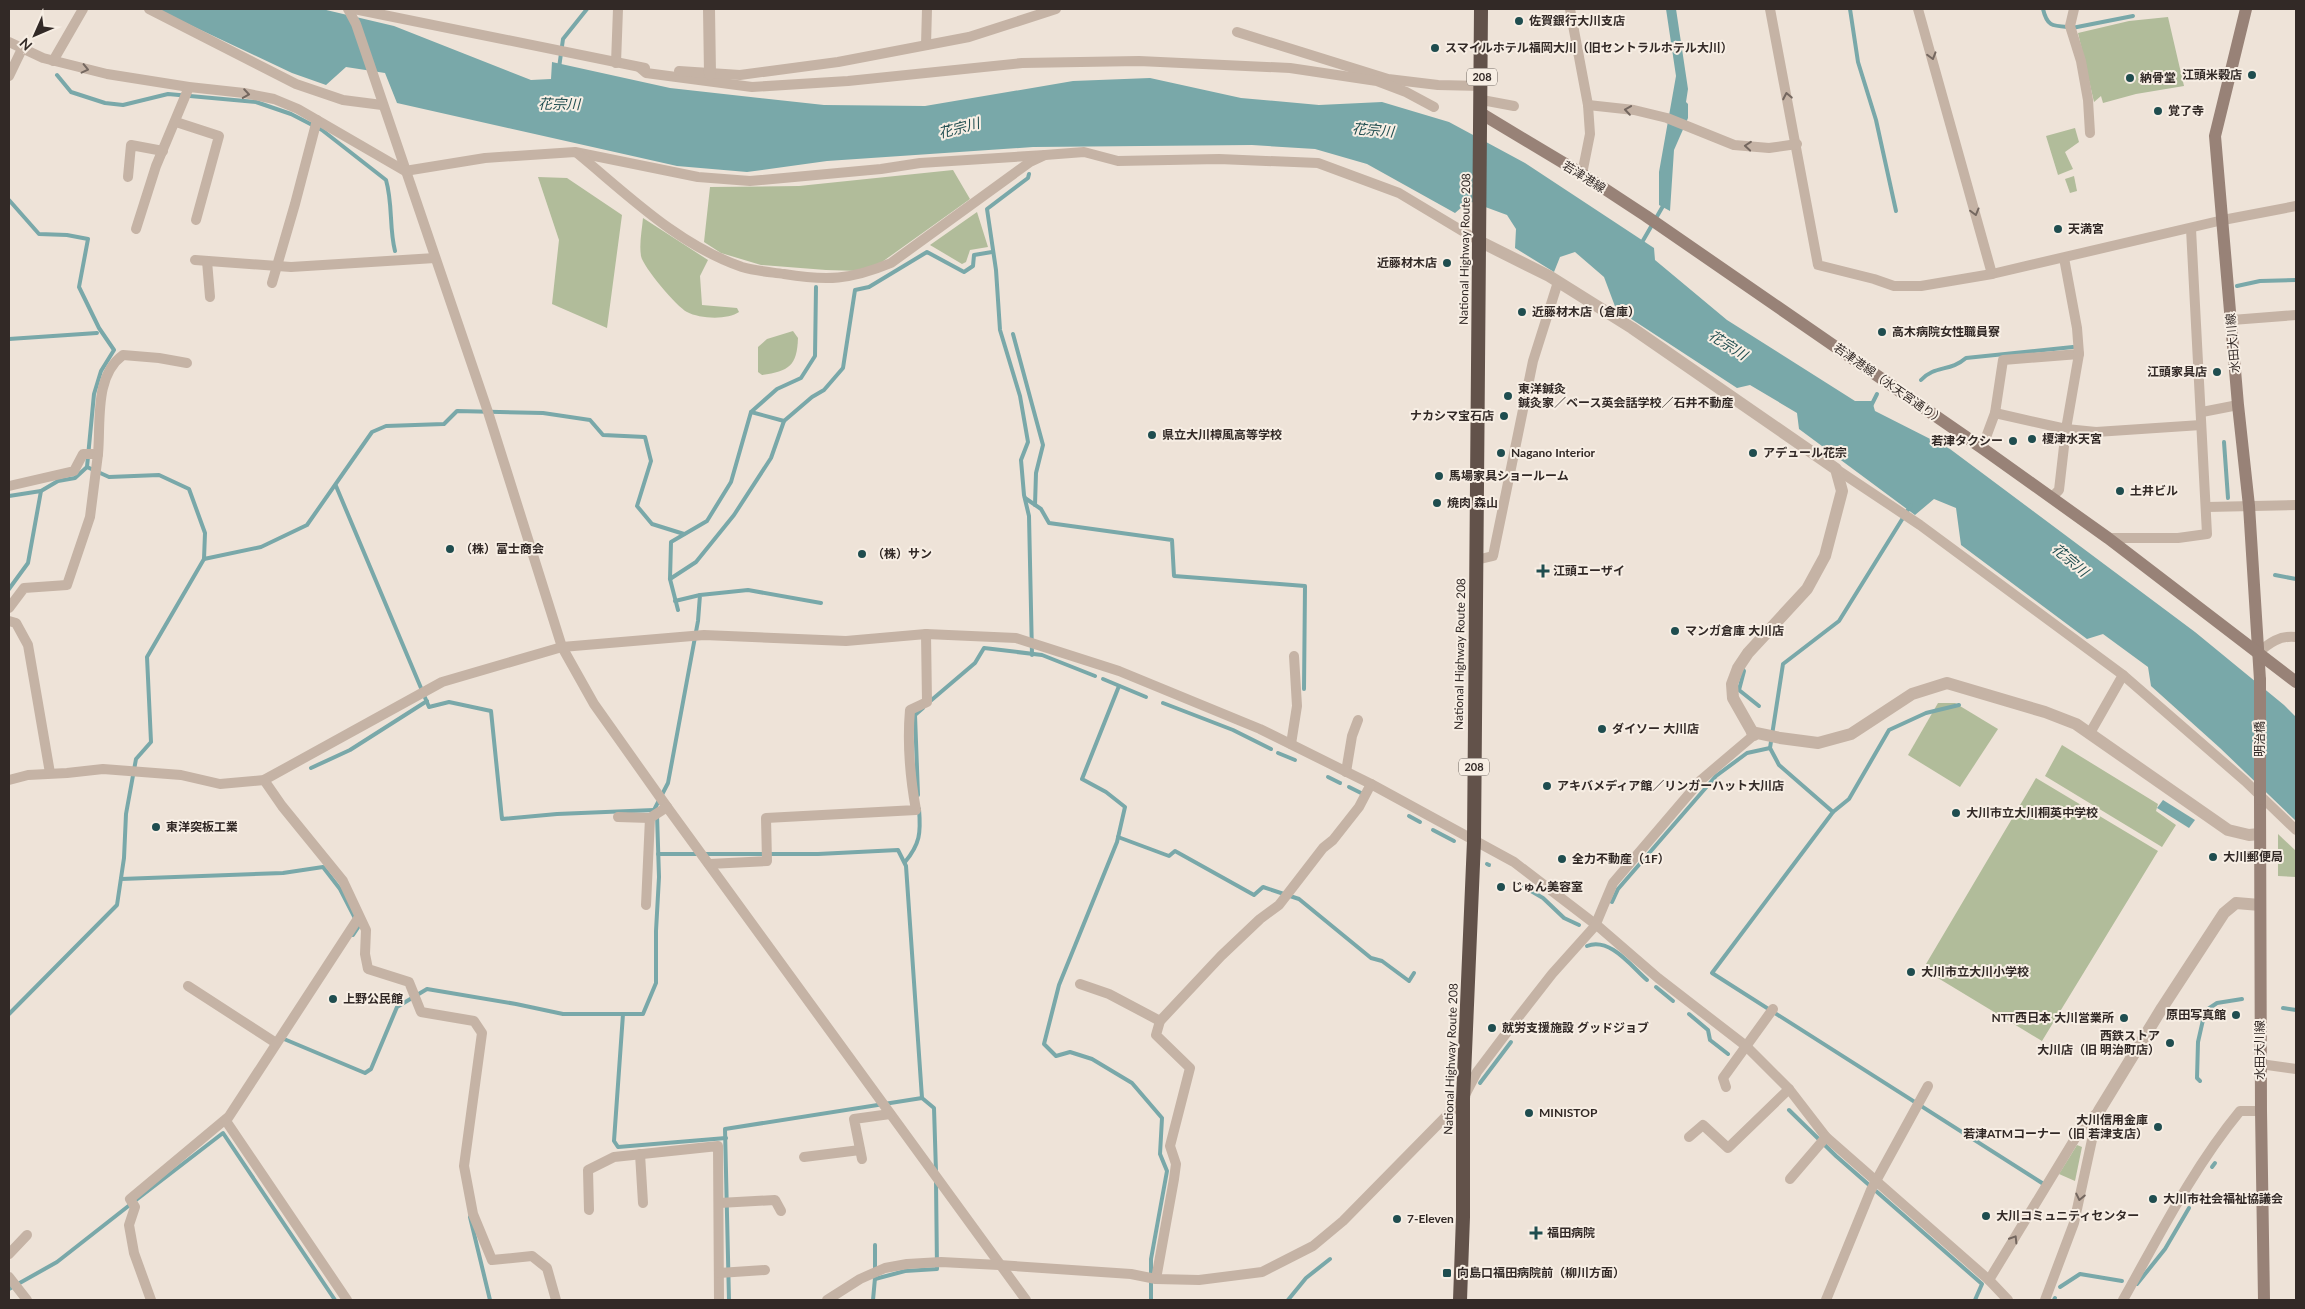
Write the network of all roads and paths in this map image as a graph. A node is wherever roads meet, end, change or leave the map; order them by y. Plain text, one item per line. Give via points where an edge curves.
1 (83, 9) edge
2 (149, 9) edge
3 (348, 9) edge
4 (354, 9) edge
5 (618, 9) edge
6 (709, 9) edge
7 (927, 9) edge
8 (1056, 9) edge
9 (1481, 9) edge
10 (1570, 9) edge
11 (1770, 9) edge
12 (1918, 9) edge
13 (2074, 9) edge
14 (2246, 9) edge
15 (1237, 32) dead end
16 (9, 42) edge
17 (926, 45) junction
18 (22, 49) junction
19 (53, 61) junction
20 (616, 63) junction
21 (639, 67) junction
22 (710, 74) junction
23 (9, 76) edge
24 (1388, 79) junction
25 (1377, 82) junction
26 (189, 87) junction
27 (1482, 100) junction
28 (382, 105) junction
29 (1588, 105) junction
30 (1514, 106) dead end
31 (1434, 107) dead end
32 (317, 120) junction
33 (176, 122) junction
34 (2090, 132) dead end
35 (1797, 144) junction
36 (163, 151) junction
37 (575, 152) junction
38 (1045, 155) junction
39 (405, 171) junction
40 (1582, 174) junction
41 (128, 178) dead end
42 (2296, 206) edge
43 (196, 220) dead end
44 (2223, 220) junction
45 (136, 229) dead end
46 (2191, 229) junction
47 (1479, 237) junction
48 (1685, 243) joint
49 (435, 258) junction
50 (2064, 258) junction
51 (195, 260) dead end
52 (207, 261) junction
53 (277, 266) junction
54 (1992, 274) junction
55 (1558, 282) junction
56 (272, 283) dead end
57 (210, 297) dead end
58 (2296, 316) edge
59 (2232, 320) junction
60 (2078, 354) junction
61 (187, 363) dead end
62 (2238, 405) junction
63 (2202, 412) junction
64 (1995, 413) junction
65 (2201, 425) junction
66 (2066, 428) junction
67 (1982, 448) junction
68 (98, 454) junction
69 (1836, 469) junction
70 (9, 486) edge
71 (2052, 497) junction
72 (2296, 505) edge
73 (2249, 506) junction
74 (2207, 507) junction
75 (2108, 538) junction
76 (1476, 560) junction
77 (9, 608) edge
78 (9, 621) edge
79 (926, 634) junction
80 (2296, 637) edge
81 (562, 647) junction
82 (2258, 653) junction
83 (1294, 656) dead end
84 (2123, 676) junction
85 (2260, 680) joint
86 (2296, 682) edge
87 (1358, 720) dead end
88 (2090, 733) junction
89 (1753, 734) junction
90 (1291, 744) junction
91 (1346, 772) junction
92 (50, 773) junction
93 (9, 780) edge
94 (264, 780) junction
95 (1371, 784) junction
96 (2260, 799) joint
97 (658, 808) junction
98 (618, 816) dead end
99 (2296, 830) edge
100 (2259, 834) junction
101 (1474, 841) junction
102 (709, 864) junction
103 (646, 905) dead end
104 (2260, 905) junction
105 (356, 920) junction
106 (1595, 926) junction
107 (1080, 984) dead end
108 (188, 986) dead end
109 (1771, 1012) dead end
110 (1160, 1021) junction
111 (276, 1043) junction
112 (1746, 1046) junction
113 (2260, 1064) junction
114 (2296, 1069) edge
115 (1928, 1086) dead end
116 (1726, 1087) dead end
117 (1789, 1089) junction
118 (1463, 1099) junction
119 (888, 1111) junction
120 (2099, 1111) junction
121 (2261, 1111) junction
122 (228, 1122) junction
123 (1689, 1137) dead end
124 (1826, 1137) junction
125 (640, 1154) junction
126 (804, 1157) dead end
127 (1790, 1180) dead end
128 (1873, 1186) junction
129 (643, 1203) dead end
130 (725, 1203) junction
131 (589, 1210) dead end
132 (781, 1211) dead end
133 (27, 1235) dead end
134 (9, 1254) edge
135 (999, 1265) junction
136 (765, 1270) dead end
137 (719, 1273) junction
138 (9, 1277) edge
139 (1151, 1278) junction
140 (1989, 1280) junction
141 (27, 1300) edge
142 (151, 1300) edge
143 (348, 1300) edge
144 (556, 1300) edge
145 (719, 1300) edge
146 (828, 1300) edge
147 (1026, 1300) edge
148 (1460, 1300) edge
149 (1826, 1300) edge
150 (2008, 1300) edge
151 (2044, 1300) edge
152 (2123, 1300) edge
153 (2264, 1300) edge

1 - 19 street
2 - 28 street via 296,84 343,100
3 - 28 street via 356,24
4 - 20 street
5 - 20 street
6 - 22 street
7 - 17 street
8 - 17 street via 969,37
9 - 27 highway, National Highway Route 208 / 208
10 - 29 street
35 -> 11 street
12 -> 54 street
13 - 34 street via 2070,26 2081,61
14 - 44 main road, 水田大川線 via 2215,136
15 - 24 street
16 - 18 street
17 - 22 street via 838,62 740,75
18 - 19 street
18 - 23 street
19 -> 26 street via 107,74
20 - 21 street
21 - 22 street
21 - 25 street via 646,73 752,87 848,81 1022,63 1140,61 1290,68
24 - 25 street
24 - 27 street via 1438,85
25 - 31 street
26 -> 32 street via 274,99
26 - 33 street
27 - 30 street
27 - 40 main road, 若津港線
27 - 47 highway, National Highway Route 208 / 208
28 - 39 street
35 -> 29 street via 1769,148 1734,144 1668,119 1634,110
29 - 40 street via 1590,134
32 - 39 street
32 - 53 street
33 - 36 street
33 - 43 street via 219,136
35 - 54 street via 1818,264 1894,286 1921,286
36 - 41 street via 131,145
36 - 45 street
37 - 38 street via 698,178 750,181 920,163
37 - 38 street via 665,226 698,246 743,267 838,279 891,263 1030,162
37 - 39 street via 485,158
38 - 47 street via 1084,152 1118,161 1219,159 1318,163 1399,193
39 - 49 street
40 - 48 main road, 若津港線
42 - 44 street
44 - 46 street
44 - 59 main road, 水田大川線
46 - 50 street
46 - 63 street
47 - 55 street
47 - 76 highway, National Highway Route 208 / 208
48 - 67 main road, 若津港線（水天宮通り）
49 - 53 street
49 - 81 street via 488,412
50 - 54 street
50 - 60 street via 2077,328
51 - 52 street
52 - 53 street
52 - 57 street
53 - 56 street
55 - 69 street via 1696,371
55 - 76 street via 1533,361 1493,556
58 - 59 street
59 - 62 main road, 水田大川線
60 - 64 street via 2003,360
60 - 66 street
61 - 68 street via 123,355 112,363 101,395
62 - 63 street
62 - 73 main road, 水田大川線
63 - 65 street
64 - 66 street
64 - 67 street
65 - 66 street via 2096,432
65 - 74 street
66 - 71 street via 2059,490
67 - 71 main road, 若津港線（水天宮通り）
68 - 70 street via 83,454 74,471
68 - 77 street via 90,517 67,585 24,588
69 - 84 street via 1906,515
69 - 89 street via 1842,490 1825,556 1807,589 1748,653 1732,684 1733,698
71 - 75 main road, 若津港線（水天宮通り）
72 - 73 street
73 - 74 street
73 - 82 main road, 水田大川線
74 - 75 street via 2207,534 2178,538
75 - 82 main road, 若津港線（水天宮通り）
76 - 101 highway, National Highway Route 208 / 208
78 - 92 street via 16,622 28,645
79 - 81 street via 846,641 704,635
79 - 90 street via 1016,638 1120,671
79 - 102 street via 927,702 910,710 908,735 916,810 766,818 767,861
80 - 82 street via 2271,641
81 - 94 street via 442,682
81 - 97 street
82 - 85 main road, 水田大川線
82 - 86 main road, 若津港線（水天宮通り）
83 - 90 street via 1297,706
84 - 88 street
84 - 99 street
85 - 96 main road, 明治橋, bridge
87 - 91 street
88 - 89 street via 2045,712 1947,683 1912,694 1851,734 1818,743
88 - 100 street via 2228,830 2249,836
89 - 106 street via 1701,780 1613,883
90 - 91 street
91 - 95 street
92 - 93 street via 28,774
92 - 94 street via 103,769 181,775 220,784
94 - 105 street via 343,881
95 - 101 street
95 - 110 street via 1355,813 1279,905 1228,950
96 - 100 main road, 水田大川線
97 - 98 street
97 - 102 street
97 - 103 street
100 - 104 main road, 水田大川線
101 - 106 street via 1514,862
101 - 118 highway, National Highway Route 208 / 208
102 - 119 street
104 - 113 main road, 水田大川線
104 - 120 street via 2236,903 2224,913
105 - 111 street
105 - 144 street via 366,930 368,969 409,982 421,1012 474,1022 482,1033 464,1166 473,1214 492,1260 532,1256 547,1268
106 - 112 street
106 - 118 street via 1520,1015 1477,1072
107 - 110 street via 1109,994
108 - 111 street
109 - 112 street
110 - 139 street via 1156,1034 1190,1068 1170,1146 1176,1164 1174,1179
111 - 122 street
112 - 116 street via 1723,1078
112 - 117 street
113 - 114 street
113 - 121 main road, 水田大川線
115 - 128 street
117 - 123 street via 1728,1148 1703,1125
117 - 124 street
118 - 139 street via 1343,1221 1313,1246 1262,1272 1199,1280
118 - 148 highway, National Highway Route 208 / 208
119 - 126 street via 854,1120 861,1154
119 - 135 street
140 -> 120 street via 2082,1127
120 -> 151 street via 2074,1223
121 - 152 street via 2240,1112 2230,1124 2197,1170
121 - 153 main road, 水田大川線
122 - 142 street via 130,1199 135,1207 129,1225 134,1253
122 - 143 street
124 - 127 street
124 - 128 street
125 - 129 street
125 - 130 street via 718,1146
125 - 131 street via 614,1157 588,1170
128 - 140 street
128 - 149 street
130 - 132 street via 776,1200
130 - 137 street
133 - 134 street
135 - 139 street
135 - 146 street via 938,1263 885,1268
135 - 147 street
136 - 137 street
137 - 145 street
138 - 141 street
140 - 150 street

